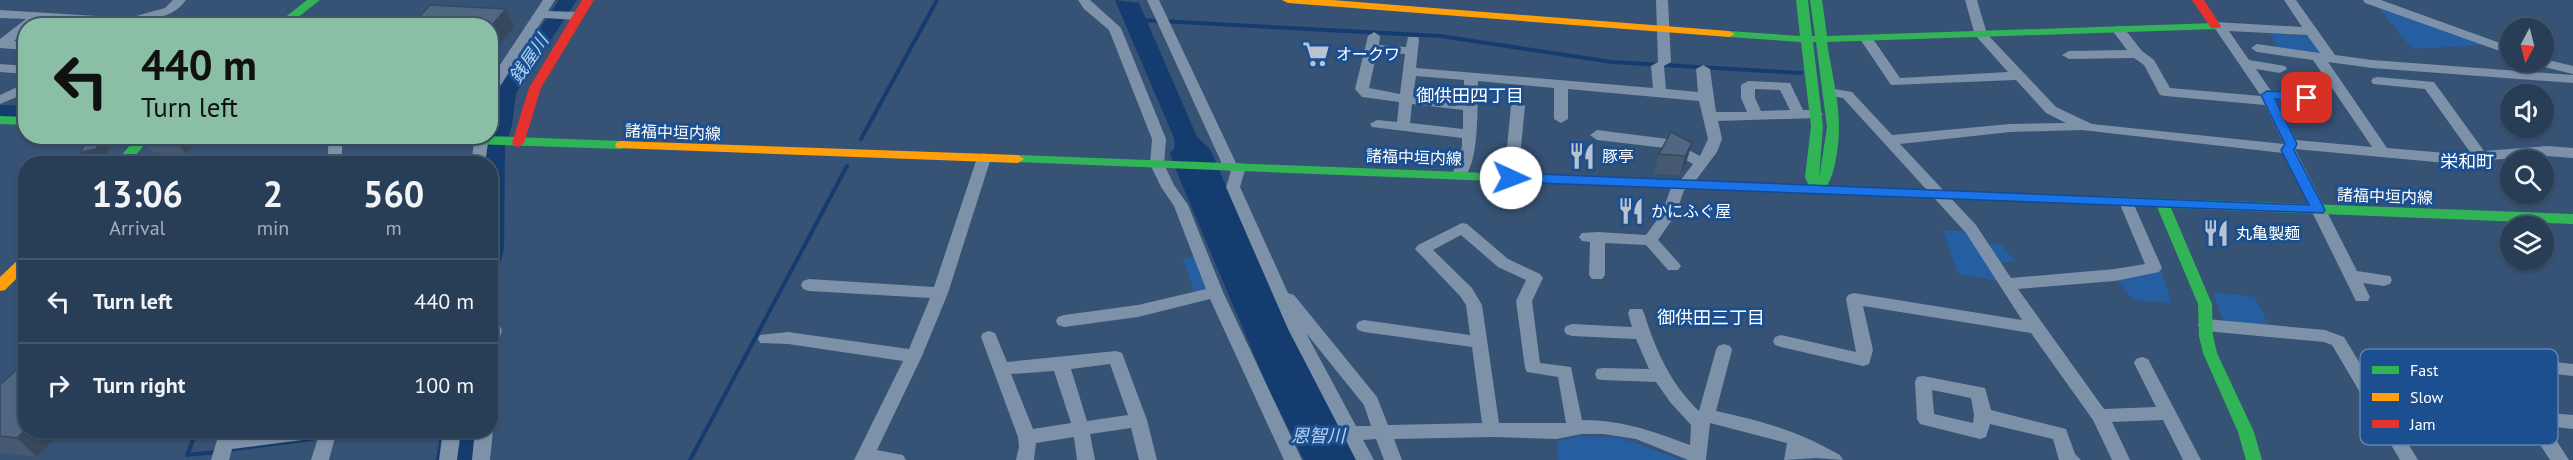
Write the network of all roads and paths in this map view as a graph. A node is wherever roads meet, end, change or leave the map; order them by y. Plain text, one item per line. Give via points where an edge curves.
1 (180, 0) edge
2 (314, 0) edge
3 (549, 0) edge
4 (588, 0) edge
5 (1084, 0) edge
6 (1100, 0) edge
7 (1153, 0) edge
8 (1288, 0) edge
9 (1662, 0) edge
10 (1802, 0) edge
11 (1816, 0) edge
12 (1971, 0) edge
13 (2198, 0) edge
14 (2290, 0) edge
15 (2369, 0) edge
16 (1426, 5) edge
17 (0, 14) edge
18 (539, 14) junction
19 (38, 16) junction
20 (577, 16) junction
21 (35, 18) edge
22 (60, 18) edge
23 (146, 18) edge
24 (290, 18) edge
25 (2218, 26) junction
26 (1114, 28) junction
27 (1661, 29) junction
28 (2118, 30) junction
29 (18, 31) edge
30 (2311, 31) junction
31 (1981, 35) junction
32 (1807, 39) junction
33 (1866, 39) junction
34 (1822, 40) junction
35 (1, 44) edge
36 (18, 46) edge
37 (2500, 47) edge
38 (2257, 48) dead end
39 (18, 49) edge
40 (2137, 54) junction
41 (2069, 55) dead end
42 (2324, 58) junction
43 (0, 60) edge
44 (2244, 63) junction
45 (2554, 65) edge
46 (0, 68) edge
47 (18, 69) edge
48 (1702, 69) dead end
49 (2280, 69) dead end
50 (2573, 70) edge
51 (1410, 71) junction
52 (1471, 76) junction
53 (2018, 76) junction
54 (498, 78) edge
55 (2573, 79) edge
56 (2378, 81) dead end
57 (1561, 84) junction
58 (18, 89) edge
59 (0, 91) edge
60 (18, 91) edge
61 (1829, 92) junction
62 (1660, 93) junction
63 (1705, 97) junction
64 (2268, 98) junction
65 (2307, 98) dead end
66 (1407, 99) junction
67 (0, 100) edge
68 (1518, 105) dead end
69 (1470, 106) junction
70 (1816, 114) junction
71 (1799, 115) junction
72 (1756, 116) junction
73 (1711, 117) junction
74 (1561, 119) dead end
75 (0, 120) edge
76 (18, 121) edge
77 (1377, 124) dead end
78 (1402, 127) junction
79 (2089, 128) junction
80 (1469, 134) junction
81 (1597, 135) dead end
82 (1890, 140) junction
83 (498, 142) edge
84 (518, 143) junction
85 (139, 144) edge
86 (2289, 147) junction
87 (2383, 153) junction
88 (2573, 153) edge
89 (2480, 154) junction
90 (127, 156) edge
91 (984, 158) junction
92 (1702, 163) junction
93 (1157, 164) junction
94 (1231, 166) junction
95 (1459, 175) junction
96 (1511, 178) junction
97 (1682, 185) junction
98 (1817, 190) junction
99 (1940, 194) junction
100 (2126, 202) junction
101 (2162, 203) junction
102 (2318, 210) junction
103 (2573, 219) edge
104 (1650, 240) junction
105 (1673, 266) dead end
106 (18, 268) edge
107 (1597, 275) dead end
108 (2351, 276) junction
109 (2384, 280) dead end
110 (2008, 284) junction
111 (808, 285) dead end
112 (0, 286) edge
113 (1215, 292) junction
114 (940, 293) junction
115 (2362, 297) dead end
116 (1283, 299) junction
117 (1636, 313) dead end
118 (1064, 321) dead end
119 (2206, 325) junction
120 (1364, 326) dead end
121 (2036, 328) junction
122 (1572, 330) dead end
123 (1642, 333) junction
124 (989, 337) dead end
125 (766, 339) dead end
126 (1781, 341) dead end
127 (1479, 342) junction
128 (1724, 350) dead end
129 (914, 356) junction
130 (1060, 362) junction
131 (2142, 363) dead end
132 (2558, 368) edge
133 (1001, 369) junction
134 (2573, 370) edge
135 (1603, 374) dead end
136 (1659, 376) junction
137 (2360, 378) edge
138 (2167, 413) junction
139 (1983, 416) dead end
140 (2100, 416) junction
141 (1703, 419) junction
142 (1138, 420) junction
143 (2558, 421) edge
144 (2573, 422) edge
145 (1575, 428) junction
146 (1082, 429) junction
147 (1491, 430) junction
148 (1350, 432) junction
149 (1383, 432) junction
150 (1027, 437) junction
151 (295, 438) edge
152 (326, 438) edge
153 (451, 438) edge
154 (483, 438) edge
155 (2400, 445) edge
156 (2550, 445) edge
157 (224, 447) edge
158 (864, 457) edge
159 (1697, 457) edge
160 (320, 460) edge
161 (448, 460) edge
162 (481, 460) edge
163 (897, 460) edge
164 (1025, 460) edge
165 (1086, 460) edge
166 (1148, 460) edge
167 (1293, 460) edge
168 (1365, 460) edge
169 (1393, 460) edge
170 (1793, 460) edge
171 (1819, 460) edge
172 (1834, 460) edge
173 (2072, 460) edge
174 (2121, 460) edge
175 (2192, 460) edge
176 (2254, 460) edge
177 (2409, 460) edge
178 (2560, 460) edge

1 - 23 street via 169,11
2 - 24 main road
3 - 18 street
4 - 20 main road
5 - 26 street
6 - 26 street
7 - 94 street
8 - 16 main road
9 - 27 street
10 - 32 main road
11 - 34 main road
12 - 31 street
13 - 25 main road
14 - 30 street
15 - 37 street
16 - 27 main road
17 - 19 street
18 - 20 street
18 - 54 street
19 - 21 street
19 - 22 street
20 - 84 main road via 534,88
25 - 28 main road
25 - 30 street
25 - 44 street
26 - 93 street via 1159,139
27 - 32 main road
27 - 62 street
28 - 31 main road
28 - 40 street
29 - 35 street
30 - 42 street
31 - 33 main road
31 - 53 street
32 - 34 main road
32 - 70 main road
33 - 34 main road
33 - 53 street via 1896,82
34 - 61 main road
35 - 36 street
38 - 42 street
39 - 43 street
40 - 41 street
40 - 64 street via 2149,63 2165,92
42 - 55 street
42 - 87 street
44 - 49 street
44 - 64 street
45 - 50 street
46 - 47 street
48 - 63 street
51 - 52 street
51 - 66 street
51 - 66 street via 1412,46 1373,42 1362,89 1367,94
52 - 57 street
52 - 69 street
53 - 79 street via 2051,110
56 - 89 street via 2429,85
57 - 62 street
57 - 74 street
58 - 59 street
60 - 67 street
61 - 82 street via 1847,95
61 - 98 main road via 1833,127 1830,163 1826,179
62 - 63 street
63 - 73 street
64 - 65 street
64 - 86 street
66 - 69 street
66 - 78 street
68 - 96 street
69 - 80 street
70 - 71 street
70 - 98 main road via 1810,177
71 - 72 street
71 - 72 street via 1785,86 1748,85 1748,98
72 - 73 street
73 - 92 street via 1715,139
75 - 76 main road
77 - 78 street
78 - 80 street
79 - 82 street via 2010,128
79 - 86 street
80 - 95 street via 1469,147
81 - 92 street via 1668,144
82 - 99 street
83 - 84 main road, 諸福中垣内線
84 - 91 main road, 諸福中垣内線
85 - 90 main road
86 - 87 street
86 - 102 street
87 - 89 street via 2446,158
88 - 89 street
91 - 93 main road, 諸福中垣内線
91 - 114 street
92 - 97 street
93 - 94 main road, 諸福中垣内線
93 - 113 street via 1181,205
94 - 95 main road, 諸福中垣内線
94 - 116 street via 1233,187
95 - 96 main road, 諸福中垣内線
96 - 97 main road, 諸福中垣内線
97 - 98 main road, 諸福中垣内線
97 - 104 street via 1669,214
98 - 99 main road, 諸福中垣内線
99 - 100 main road, 諸福中垣内線
99 - 110 street via 1971,229
100 - 101 main road, 諸福中垣内線
100 - 110 street via 2154,268
101 - 102 main road, 諸福中垣内線
101 - 119 main road via 2205,304
102 - 103 main road, 諸福中垣内線
102 - 108 street
104 - 105 street
104 - 107 street via 1592,237
106 - 112 main road
108 - 109 street
108 - 115 street
110 - 121 street
111 - 114 street
113 - 118 street via 1138,311
113 - 167 street
114 - 129 street
116 - 148 street
116 - 149 street via 1290,299 1371,402
117 - 123 street
119 - 137 street via 2325,336 2338,341
119 - 176 main road via 2210,353 2246,432
120 - 127 street
121 - 126 street via 1854,299 1865,350 1863,360
121 - 140 street
122 - 123 street
123 - 136 street
124 - 133 street
125 - 129 street via 788,338
127 - 145 street via 1474,305 1424,249 1462,228 1503,263 1535,278 1524,301 1533,368 1565,372
127 - 147 street
128 - 141 street
129 - 158 street
130 - 133 street
130 - 142 street via 1085,363 1116,357
130 - 146 street
131 - 138 street
132 - 134 street
133 - 150 street
135 - 136 street
136 - 141 street via 1680,404
138 - 140 street
138 - 175 street
139 - 173 street via 2060,434 2068,460
140 - 174 street
141 - 159 street
141 - 172 street via 1773,431
142 - 146 street
142 - 166 street
143 - 144 street
145 - 147 street via 1557,432
145 - 159 street via 1636,432
146 - 150 street
146 - 165 street
147 - 149 street
148 - 149 street
148 - 168 street
149 - 169 street
150 - 164 street
151 - 157 street
152 - 160 street
153 - 161 street
154 - 162 street
155 - 177 street
156 - 178 street
158 - 163 street
170 - 171 street via 1794,446

